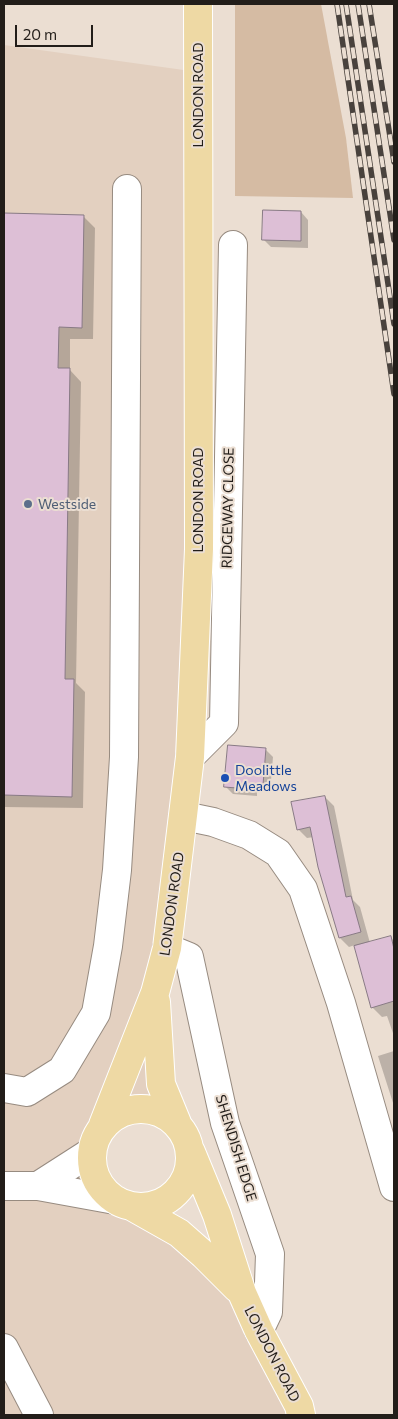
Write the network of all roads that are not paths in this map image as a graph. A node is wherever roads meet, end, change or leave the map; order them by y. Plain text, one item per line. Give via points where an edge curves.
1 (198, 4) edge
2 (127, 189) dead end
3 (233, 245) dead end
4 (190, 757) junction
5 (184, 816) junction
6 (167, 948) junction
7 (155, 994) junction
8 (4, 1088) edge
9 (177, 1123) junction
10 (103, 1125) junction
11 (190, 1150) junction
12 (91, 1152) junction
13 (4, 1186) edge
14 (38, 1186) junction
15 (394, 1187) edge
16 (124, 1204) junction
17 (242, 1293) junction
18 (259, 1331) junction
19 (4, 1348) edge
20 (39, 1415) edge
21 (301, 1415) edge

1 - 4 main road, LONDON ROAD via 199,548
2 - 8 street via 124,757 117,870 108,946 96,1013 62,1070 27,1092
3 - 4 street, RIDGEWAY CLOSE via 224,723
4 - 5 main road, LONDON ROAD
5 - 6 main road, LONDON ROAD
5 - 15 street via 249,835 278,853 303,889 341,1003
6 - 7 main road, LONDON ROAD
6 - 18 street, SHENDISH EDGE via 189,957 225,1123 270,1254 268,1312
7 - 9 main road, LONDON ROAD via 161,1084
7 - 10 main road, LONDON ROAD
9 - 10 main road via 163,1113 143,1108 126,1110
9 - 11 main road via 187,1138
10 - 12 main road
11 - 16 main road via 187,1177 172,1197 158,1205
11 - 17 main road, LONDON ROAD via 217,1215
12 - 14 street
12 - 16 main road via 93,1171 100,1187
13 - 14 street
14 - 16 street
16 - 17 main road, LONDON ROAD via 179,1233
17 - 18 main road, LONDON ROAD
18 - 21 main road, LONDON ROAD
19 - 20 street

